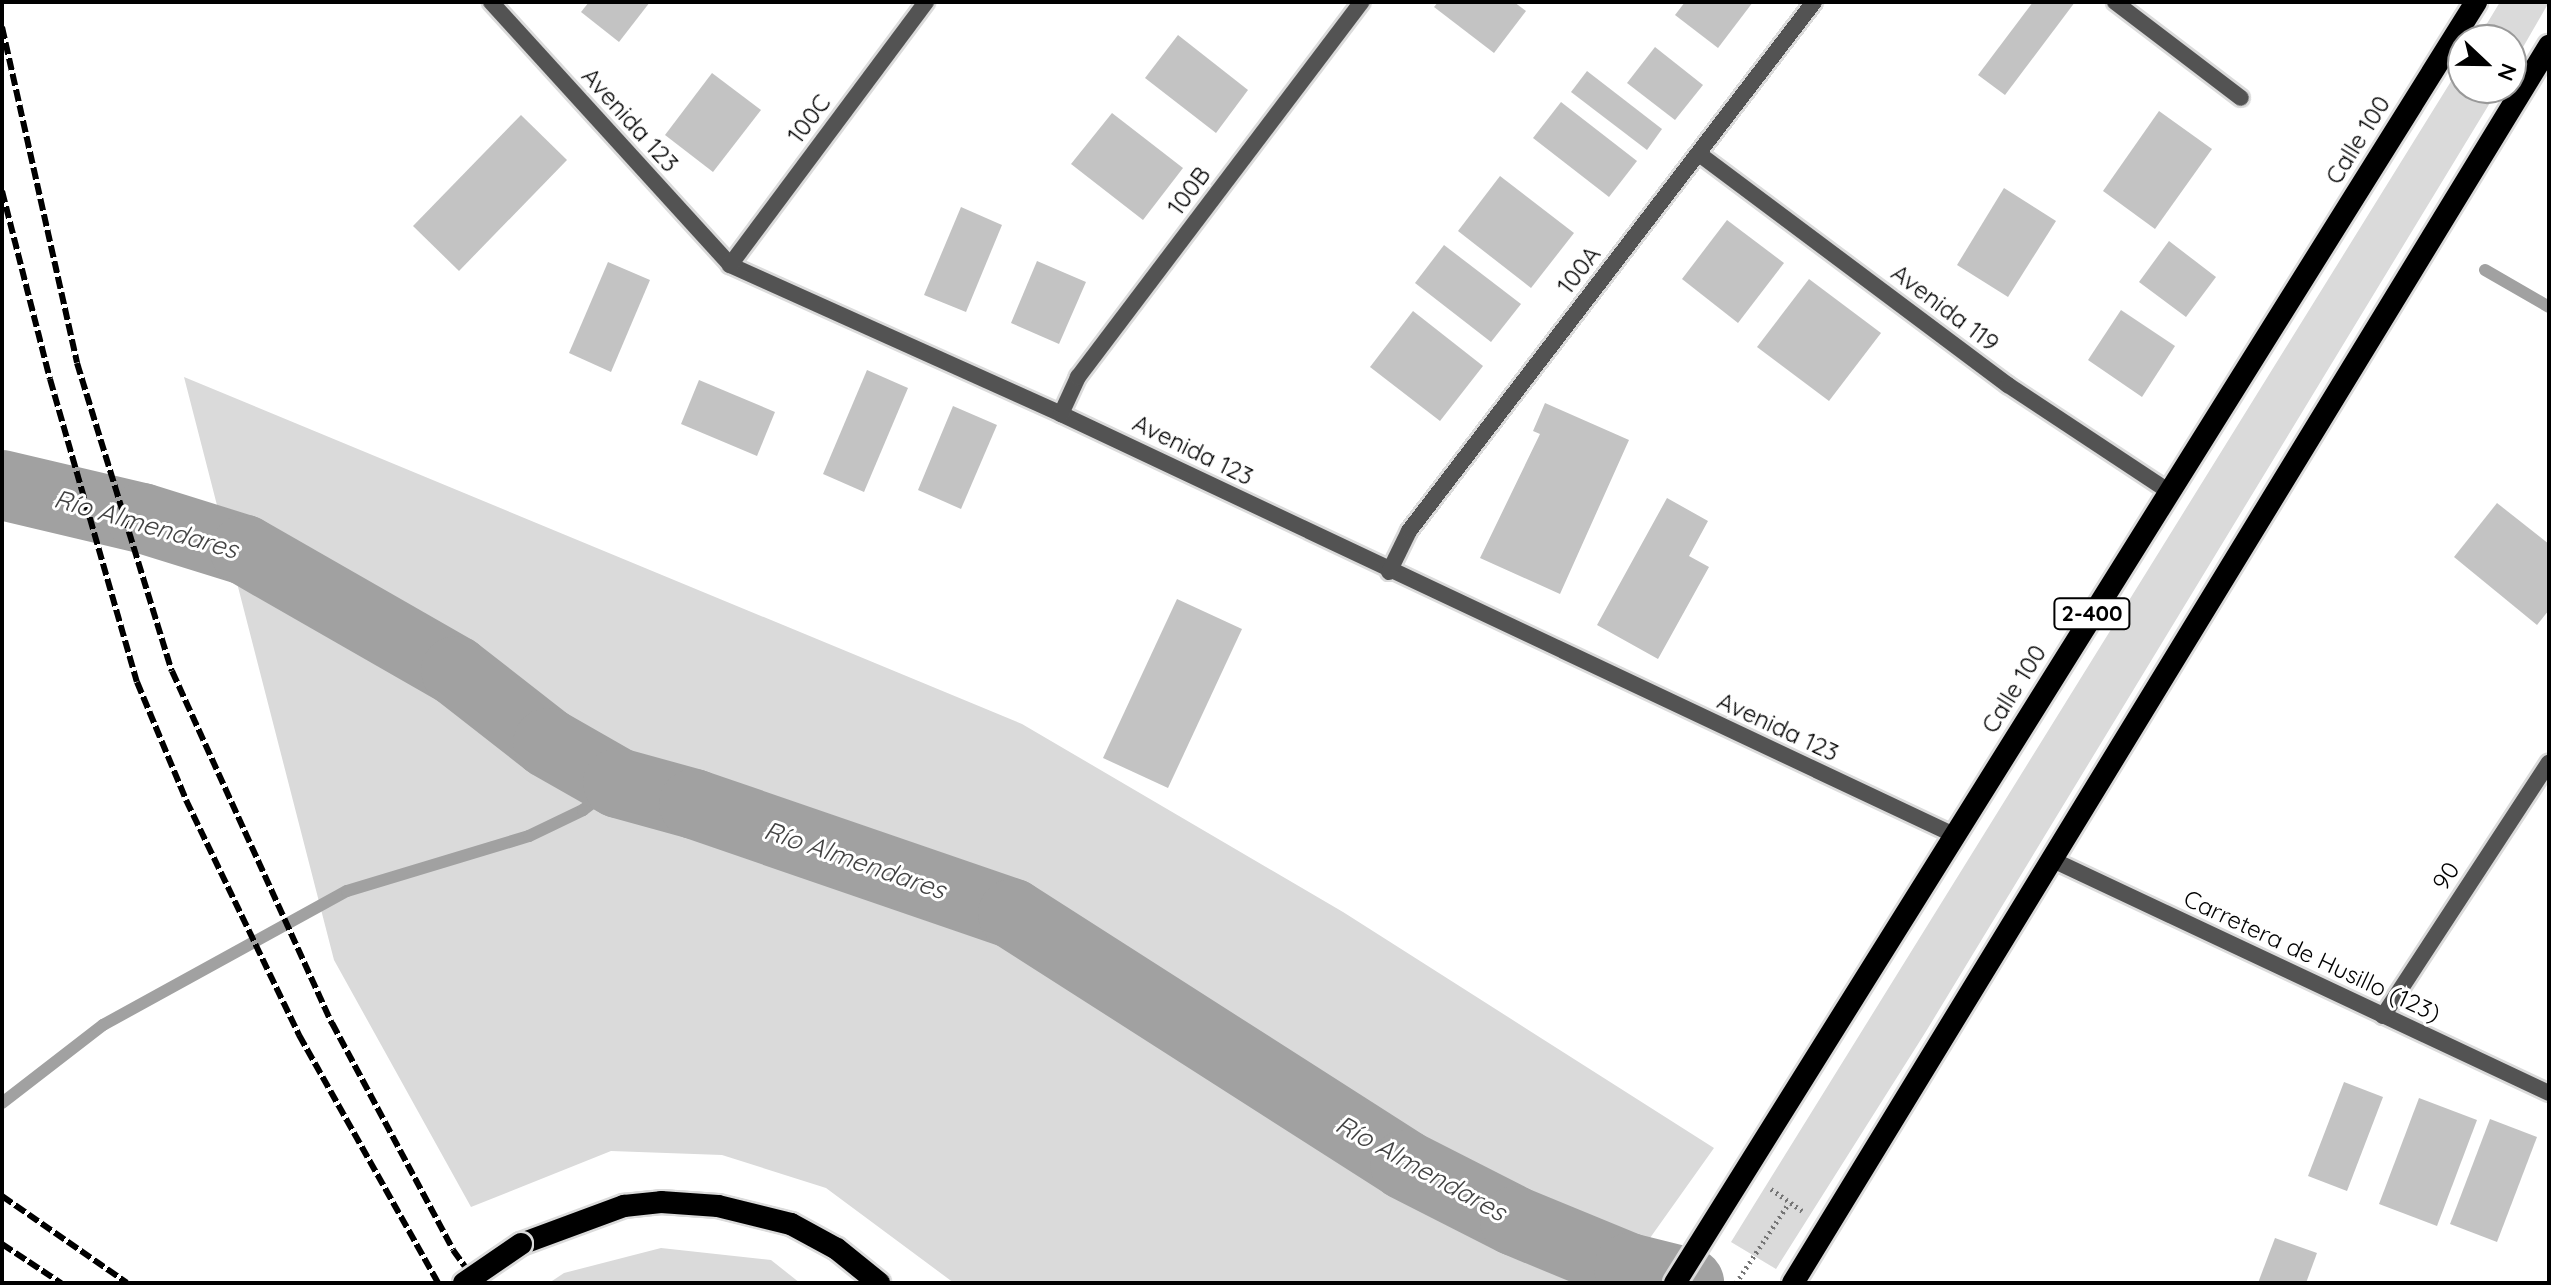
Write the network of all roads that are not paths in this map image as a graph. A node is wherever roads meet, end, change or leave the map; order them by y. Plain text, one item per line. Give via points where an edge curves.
1 (491, 2) edge
2 (926, 2) edge
3 (1362, 2) edge
4 (1814, 2) edge
5 (2115, 2) edge
6 (2476, 2) edge
7 (2549, 46) edge
8 (2241, 98) dead end
9 (1699, 154) junction
10 (730, 265) junction
11 (1061, 414) junction
12 (2168, 491) junction
13 (1389, 572) junction
14 (2549, 762) edge
15 (1954, 835) junction
16 (2055, 861) junction
17 (2383, 1016) junction
18 (2549, 1093) edge
19 (1795, 1281) edge
20 (464, 1283) edge
21 (879, 1283) edge
22 (1675, 1283) edge

1 - 10 street, Avenida 123
2 - 10 street, 100C
3 - 11 street, 100B via 1078,377
4 - 9 street, 100A
5 - 8 street
6 - 12 highway, Calle 100 / 2-400
7 - 16 highway
9 - 12 street, Avenida 119 via 2008,385
9 - 13 street, 100A via 1409,531
10 - 11 street, Avenida 123
11 - 13 street, Avenida 123
12 - 15 highway, Calle 100 / 2-400
13 - 15 street, Avenida 123
14 - 17 street, 90
15 - 22 highway, Calle 100 / 2-400
16 - 17 street, Carretera de Husillo (123)
16 - 19 highway
17 - 18 street, Carretera de Husillo (123)
20 - 21 highway, bridge via 521,1244 624,1206 661,1202 718,1206 791,1224 837,1249

